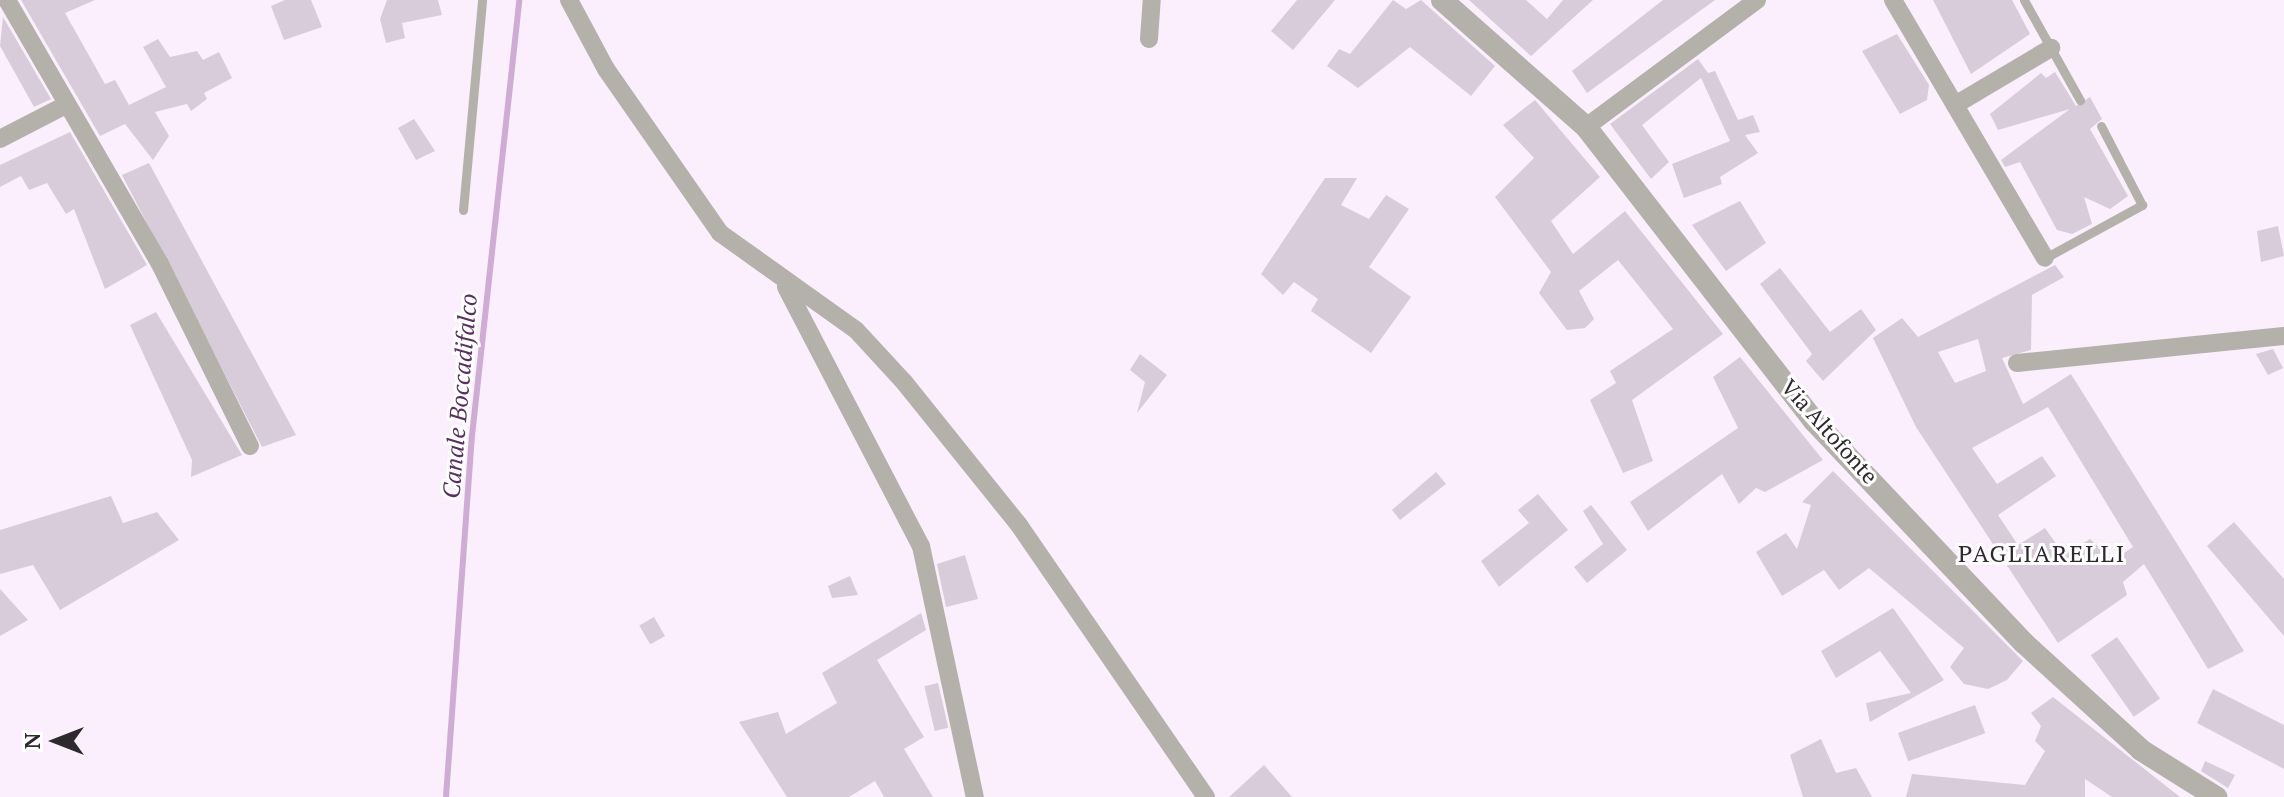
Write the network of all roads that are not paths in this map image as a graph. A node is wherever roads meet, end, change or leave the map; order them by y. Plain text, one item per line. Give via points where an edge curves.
1 (7, 0) edge
2 (482, 0) edge
3 (569, 0) edge
4 (1152, 0) edge
5 (1442, 0) edge
6 (1757, 0) edge
7 (1893, 0) edge
8 (2024, 0) edge
9 (1149, 39) dead end
10 (2051, 48) junction
11 (2080, 100) dead end
12 (66, 105) junction
13 (1955, 105) junction
14 (2101, 126) dead end
15 (1586, 127) junction
16 (0, 139) edge
17 (463, 210) dead end
18 (2045, 258) joint
19 (785, 285) junction
20 (2284, 336) edge
21 (2017, 363) dead end
22 (250, 446) dead end
23 (975, 797) edge
24 (1206, 797) edge
25 (2216, 797) edge

1 - 12 street
2 - 17 lane
3 - 19 street via 677,179 739,253
4 - 9 street
5 - 15 street, Via Altofonte
6 - 15 street
7 - 13 street
8 - 10 lane
10 - 11 lane
10 - 13 street
12 - 16 street
12 - 22 street via 160,264
13 - 18 street
14 - 18 lane via 2142,205
15 - 25 street, Via Altofonte via 1814,421 2097,714
19 - 23 street via 921,546
19 - 24 street via 856,330 966,456
20 - 21 street

